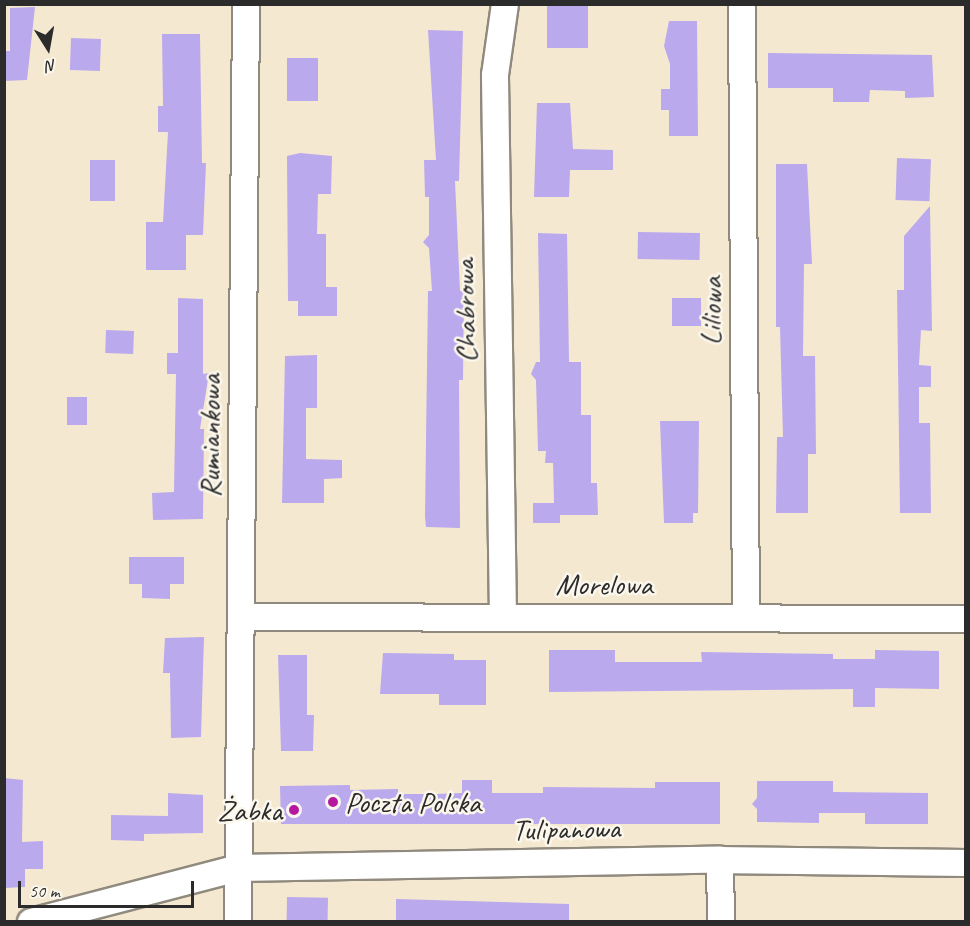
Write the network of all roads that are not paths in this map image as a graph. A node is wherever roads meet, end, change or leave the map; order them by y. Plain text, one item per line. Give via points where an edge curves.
1 (246, 4) edge
2 (505, 4) edge
3 (742, 4) edge
4 (746, 616) junction
5 (242, 617) junction
6 (503, 617) junction
7 (966, 619) edge
8 (720, 860) junction
9 (966, 863) edge
10 (238, 868) junction
11 (31, 921) edge
12 (238, 921) edge
13 (721, 921) edge

1 - 5 street, Rumiankowa
2 - 6 street, Chabrowa via 495,75
3 - 4 street, Liliowa
4 - 6 street, Morelowa
4 - 7 street, Morelowa
5 - 6 street, Morelowa
5 - 10 street, Rumiankowa
8 - 9 street, Tulipanowa
8 - 10 street, Tulipanowa
8 - 13 street
10 - 11 street, Tulipanowa
10 - 12 street, Rumiankowa

